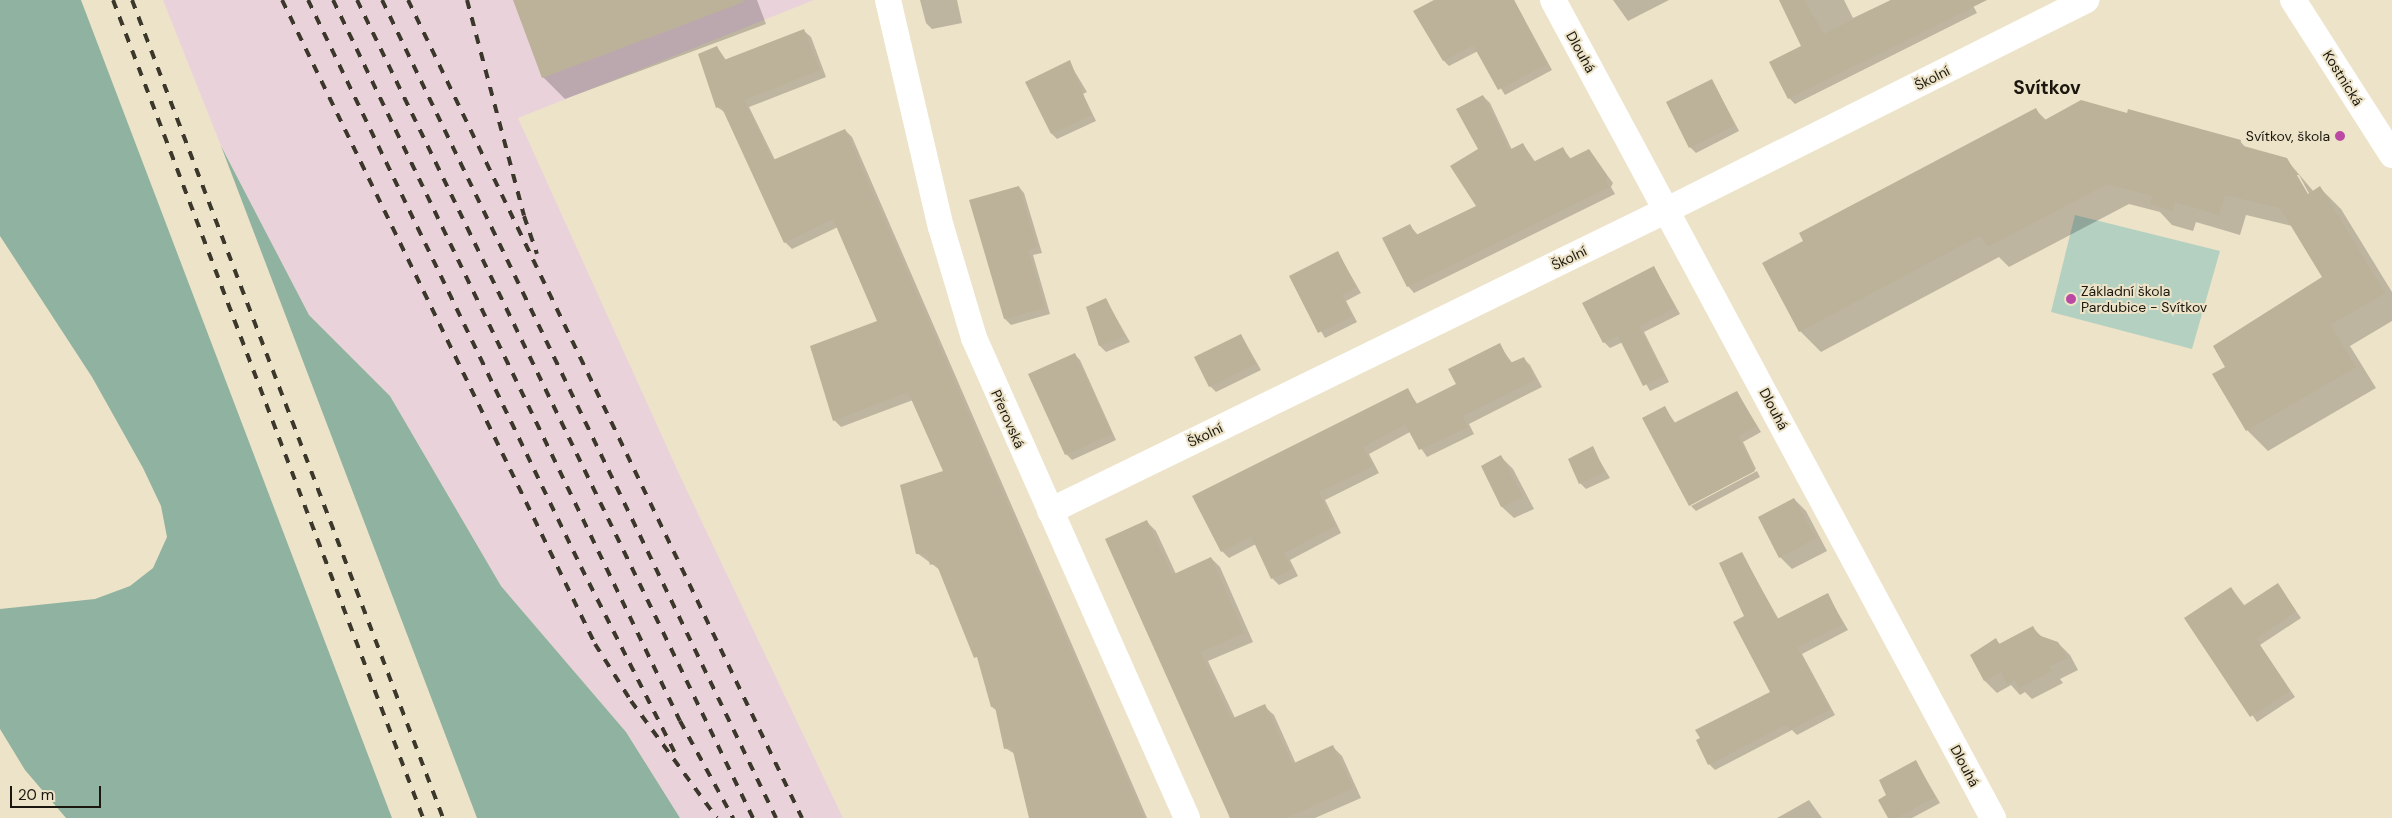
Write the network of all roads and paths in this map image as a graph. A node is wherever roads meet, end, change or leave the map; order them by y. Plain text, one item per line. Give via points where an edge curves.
1 (888, 0) edge
2 (1553, 0) edge
3 (2086, 0) edge
4 (2293, 0) edge
5 (2392, 156) edge
6 (1667, 210) junction
7 (1050, 511) junction
8 (1187, 818) edge
9 (1993, 818) edge

1 - 7 street, Přerovská via 941,227 965,310 989,376
2 - 6 street, Dlouhá
3 - 6 street, Školní
4 - 5 street, Kostnická
6 - 7 street, Školní
6 - 9 street, Dlouhá
7 - 8 street, Přerovská

